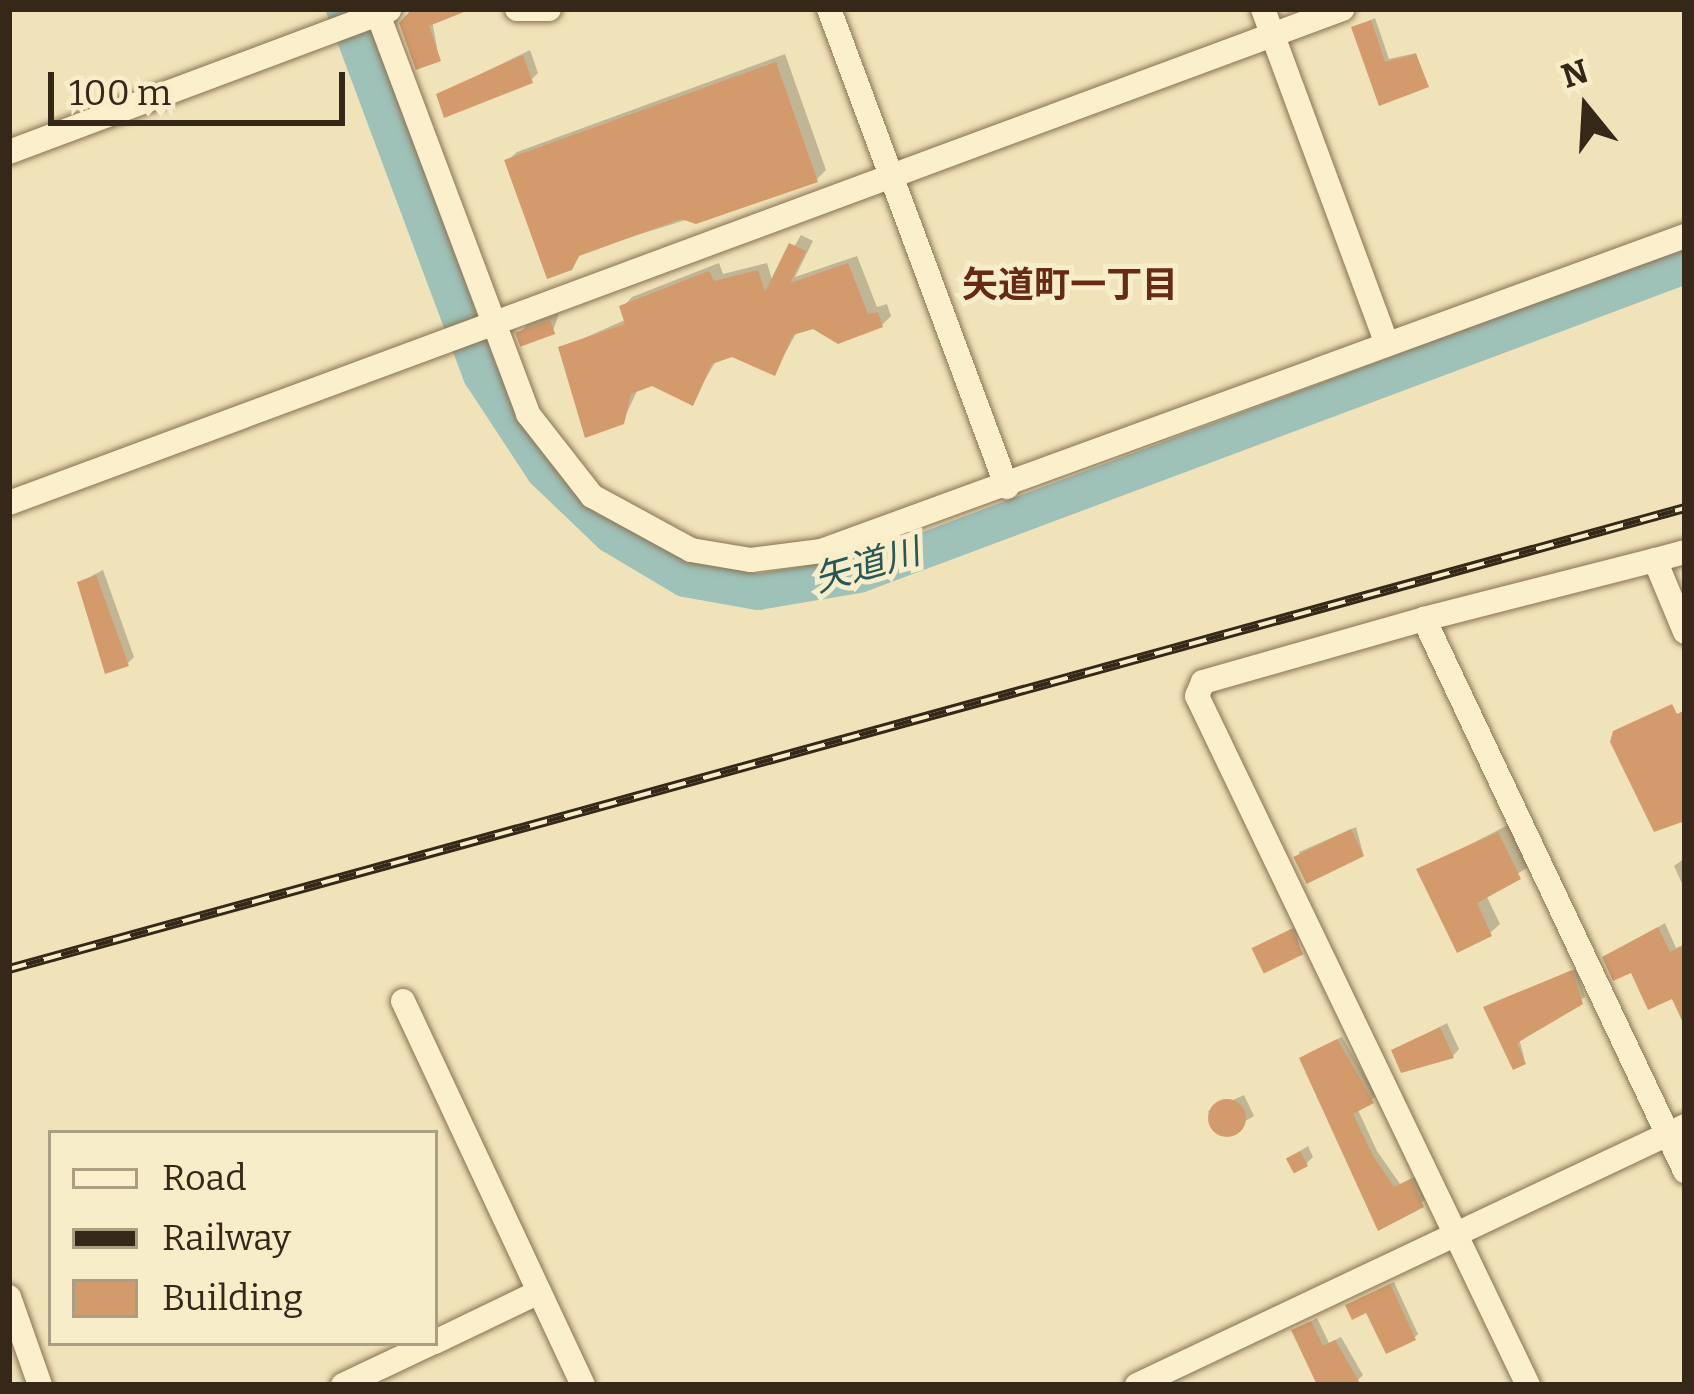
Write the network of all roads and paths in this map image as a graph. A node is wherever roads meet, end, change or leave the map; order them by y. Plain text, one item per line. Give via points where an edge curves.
1 (517, 9) edge
2 (549, 9) edge
3 (830, 9) edge
4 (1263, 9) edge
5 (1342, 9) edge
6 (379, 13) edge
7 (1272, 35) junction
8 (9, 152) edge
9 (891, 177) junction
10 (1685, 236) edge
11 (488, 327) junction
12 (1387, 344) junction
13 (1007, 487) junction
14 (9, 503) edge
15 (1685, 552) edge
16 (1655, 560) junction
17 (1424, 620) junction
18 (1685, 632) edge
19 (403, 1001) dead end
20 (1676, 1131) edge
21 (1685, 1172) edge
22 (1457, 1234) junction
23 (538, 1292) junction
24 (9, 1297) edge
25 (438, 1340) edge
26 (425, 1346) edge
27 (40, 1385) edge
28 (344, 1385) edge
29 (583, 1385) edge
30 (1138, 1385) edge
31 (1528, 1385) edge

1 - 2 street
3 - 9 street
4 - 7 street
5 - 7 street
6 - 8 street
6 - 11 street
7 - 9 street
7 - 12 street
9 - 11 street
9 - 13 street
10 - 12 street
11 - 13 street via 528,414 592,496 691,550 751,560 821,551
11 - 14 street
12 - 13 street
15 - 16 street
16 - 17 street
16 - 18 street
17 - 20 street
17 - 22 street via 1203,682 1197,696
19 - 23 street
20 - 21 street
20 - 22 street
22 - 30 street
22 - 31 street
23 - 25 street
23 - 29 street
24 - 27 street
26 - 28 street

